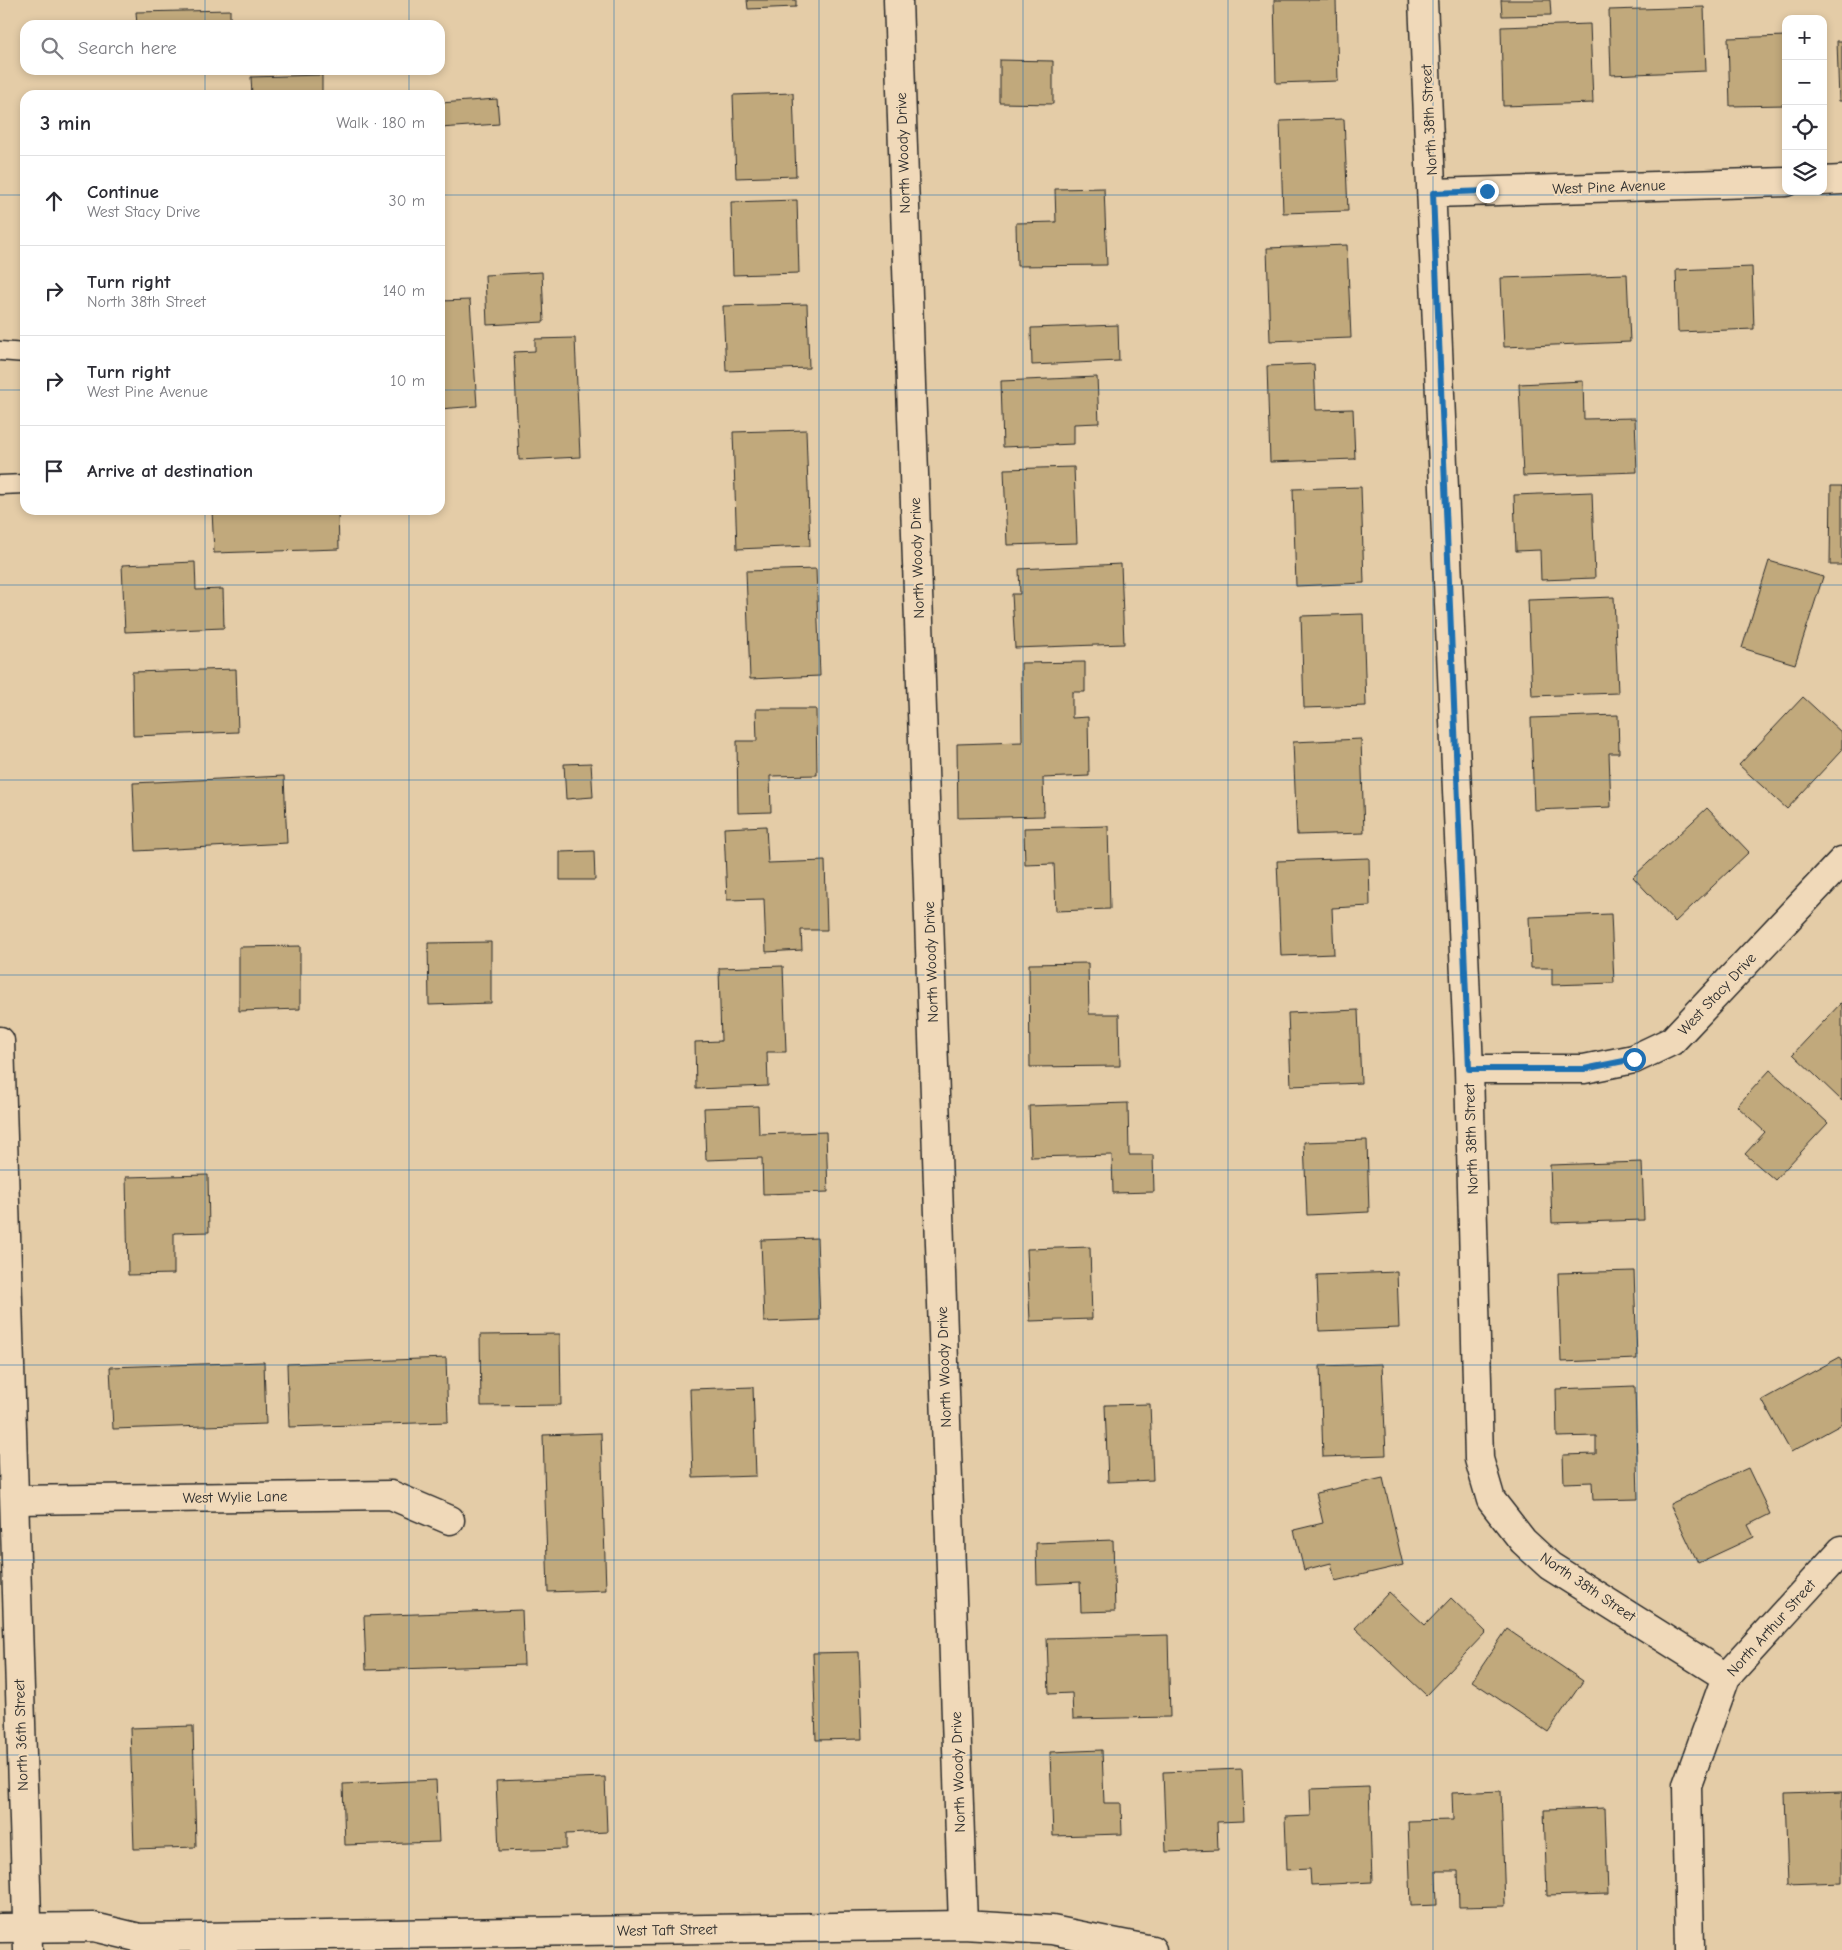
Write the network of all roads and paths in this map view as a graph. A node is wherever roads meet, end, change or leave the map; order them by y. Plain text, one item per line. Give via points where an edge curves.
1 (898, 0) edge
2 (1423, 0) edge
3 (1842, 180) edge
4 (1827, 181) edge
5 (1782, 182) edge
6 (1433, 193) junction
7 (0, 351) edge
8 (20, 353) edge
9 (20, 484) edge
10 (0, 485) edge
11 (1842, 861) edge
12 (0, 1041) edge
13 (1469, 1069) junction
14 (2, 1132) edge
15 (15, 1500) junction
16 (450, 1520) dead end
17 (1842, 1550) edge
18 (1726, 1677) junction
19 (963, 1925) junction
20 (0, 1928) edge
21 (28, 1939) edge
22 (1052, 1940) edge
23 (1152, 1950) edge
24 (1690, 1950) edge

1 - 19 street, North Woody Drive
2 - 6 street, North 38th Street
3 - 4 street
5 - 6 street, West Pine Avenue
6 - 13 street, North 38th Street
7 - 8 lane
9 - 10 lane
11 - 13 street, West Stacy Drive via 1672,1041 1634,1059 1584,1069
12 - 14 street, North 36th Street
13 - 18 street, North 38th Street via 1479,1458 1491,1500 1523,1541 1550,1566
14 - 15 street, North 36th Street
15 - 16 street, West Wylie Lane via 391,1495
15 - 21 street, North 36th Street
17 - 18 street, North Arthur Street
18 - 24 street, North Arthur Street via 1687,1785
19 - 21 street, West Taft Street via 140,1938 94,1927
19 - 22 street, West Taft Street
20 - 21 street, West Taft Street
22 - 23 street, West Taft Street

